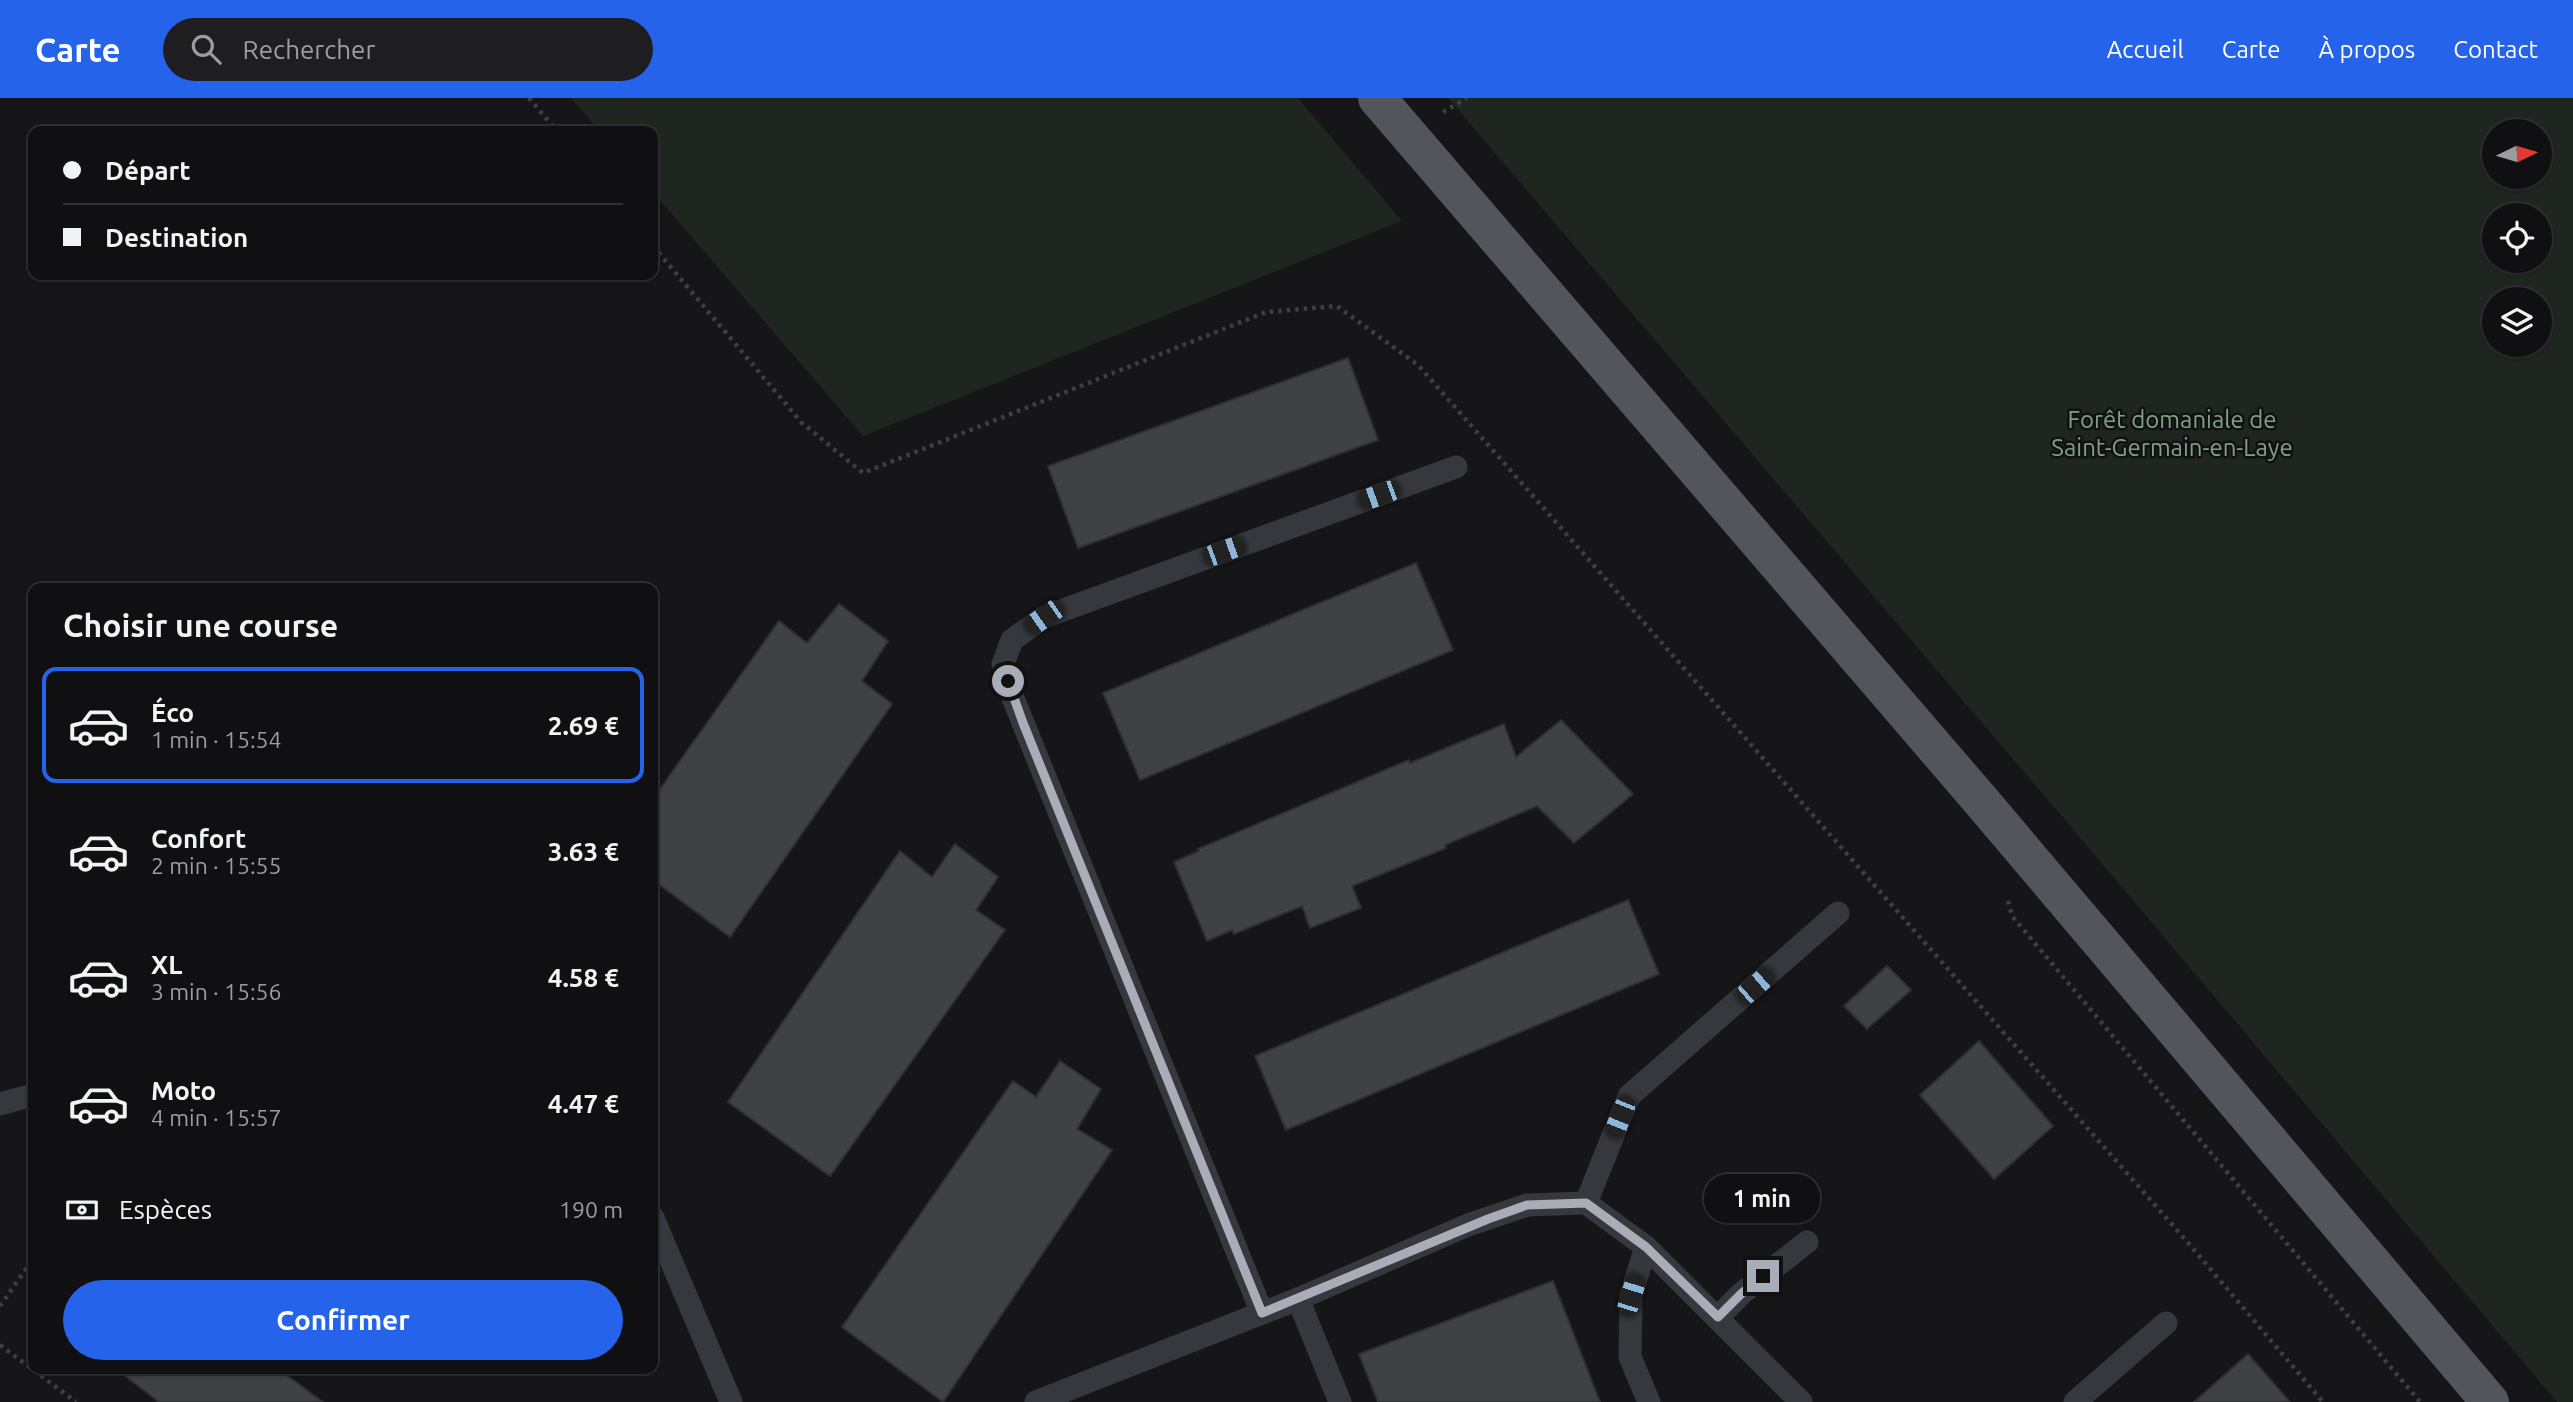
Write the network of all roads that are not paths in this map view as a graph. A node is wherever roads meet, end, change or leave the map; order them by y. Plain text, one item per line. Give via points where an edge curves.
1 (1377, 98) edge
2 (1456, 467) dead end
3 (1839, 913) dead end
4 (28, 1096) edge
5 (0, 1104) edge
6 (1586, 1203) junction
7 (658, 1230) edge
8 (1807, 1242) dead end
9 (1646, 1247) junction
10 (1298, 1299) junction
11 (1262, 1313) junction
12 (1718, 1317) junction
13 (2166, 1323) dead end
14 (731, 1402) edge
15 (1037, 1402) edge
16 (1340, 1402) edge
17 (1649, 1402) edge
18 (1801, 1402) edge
19 (2075, 1402) edge
20 (2490, 1402) edge

1 - 20 main road
2 - 11 lane via 1044,617 1012,640 1003,664
3 - 6 lane via 1629,1096
4 - 5 lane
6 - 9 lane
6 - 10 lane via 1527,1205 1468,1225
7 - 14 lane
8 - 12 lane
9 - 12 lane
9 - 17 lane via 1631,1295 1630,1357
10 - 11 lane
10 - 16 lane
11 - 15 lane
12 - 18 lane
13 - 19 lane

